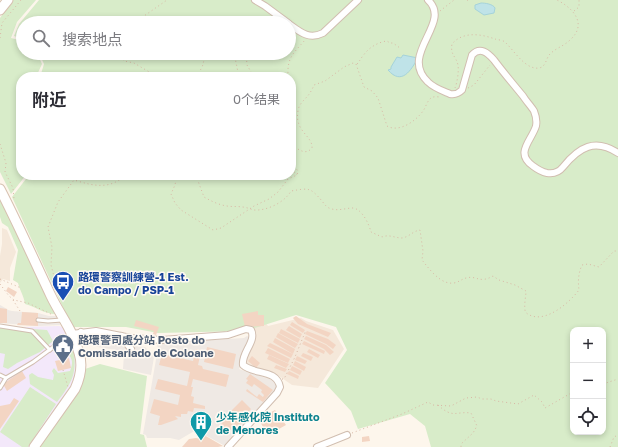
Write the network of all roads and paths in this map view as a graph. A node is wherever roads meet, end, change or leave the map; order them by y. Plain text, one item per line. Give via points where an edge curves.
1 (8, 0) edge
2 (20, 0) edge
3 (167, 0) edge
4 (254, 0) edge
5 (358, 0) edge
6 (428, 0) edge
7 (454, 0) edge
8 (467, 0) edge
9 (579, 0) edge
10 (470, 1) dead end
11 (0, 10) edge
12 (573, 12) dead end
13 (144, 16) edge
14 (279, 16) edge
15 (435, 16) junction
16 (296, 28) edge
17 (308, 36) junction
18 (0, 38) edge
19 (400, 48) dead end
20 (296, 51) edge
21 (123, 60) edge
22 (205, 60) edge
23 (235, 60) edge
24 (246, 60) edge
25 (289, 60) edge
26 (494, 60) junction
27 (356, 64) dead end
28 (149, 72) edge
29 (200, 72) edge
30 (238, 72) edge
31 (251, 72) edge
32 (287, 72) edge
33 (462, 90) junction
34 (618, 153) edge
35 (296, 168) edge
36 (297, 175) edge
37 (74, 180) edge
38 (74, 180) edge
39 (118, 180) edge
40 (176, 180) edge
41 (198, 180) edge
42 (287, 180) edge
43 (0, 189) edge
44 (251, 209) junction
45 (618, 251) edge
46 (0, 279) edge
47 (0, 284) edge
48 (21, 288) dead end
49 (12, 299) junction
50 (57, 308) junction
51 (20, 311) dead end
52 (64, 319) junction
53 (38, 320) dead end
54 (0, 326) edge
55 (306, 330) dead end
56 (77, 333) junction
57 (121, 336) junction
58 (94, 341) dead end
59 (131, 349) dead end
60 (50, 350) junction
61 (63, 370) dead end
62 (0, 375) edge
63 (6, 378) junction
64 (284, 379) dead end
65 (618, 379) edge
66 (606, 383) edge
67 (0, 388) edge
68 (570, 394) edge
69 (70, 395) junction
70 (438, 405) junction
71 (347, 435) joint
72 (618, 435) edge
73 (34, 447) edge
74 (228, 447) edge
75 (317, 447) edge
76 (461, 447) edge
77 (610, 447) edge

1 - 11 main road
2 - 18 path via 2,23
3 - 13 path
4 - 14 street
5 - 17 street via 323,33
6 - 15 street via 435,8
7 - 15 path
8 - 10 path
9 - 12 path via 579,7
15 - 33 street via 419,56 421,73 428,82 450,94
16 - 17 street
17 - 20 path
19 - 27 path via 393,43 383,42 367,51
21 - 28 path
22 - 29 path
23 - 30 path
24 - 31 path
25 - 32 path
26 - 33 path via 474,85 468,88 467,85
26 - 33 street via 487,52 474,53
26 - 34 street via 533,110 537,121 524,151 532,165 546,173 556,172 588,146 604,146
35 - 36 path
37 - 50 path via 58,202 48,227 52,247 51,265 63,298
38 - 39 path via 94,186 108,186
40 - 44 path via 171,194 175,203 181,210 214,230
41 - 44 path via 204,197 227,206
42 - 44 path via 278,192
43 - 50 main road
44 - 45 path via 274,205 291,191 307,188 332,209 358,210 371,232 382,237 388,235 402,238 420,230 422,260 443,281 453,283 466,278 486,280 493,276 526,291 525,310 527,314 538,317 546,316 576,294 579,290 582,265 599,267 614,251
46 - 48 path
47 - 49 path
49 - 51 path
49 - 52 path via 28,303
50 - 52 main road
52 - 53 lane
52 - 56 main road
54 - 60 lane via 32,331
55 - 64 path
56 - 57 street via 96,330
56 - 58 street
56 - 60 lane
56 - 69 main road via 81,366 77,383
57 - 59 street
57 - 74 street via 167,340 228,335 251,330 253,335 243,365 273,376 278,380 280,387
60 - 63 lane
61 - 69 path
62 - 63 lane
63 - 67 lane
65 - 66 path
68 - 70 path via 544,408 542,402 534,395 518,404 491,398 482,400 477,397 466,398 451,406
69 - 73 main road
70 - 71 path via 428,402
70 - 76 path via 450,414 471,413 477,426
71 - 75 street
72 - 77 path via 614,436

